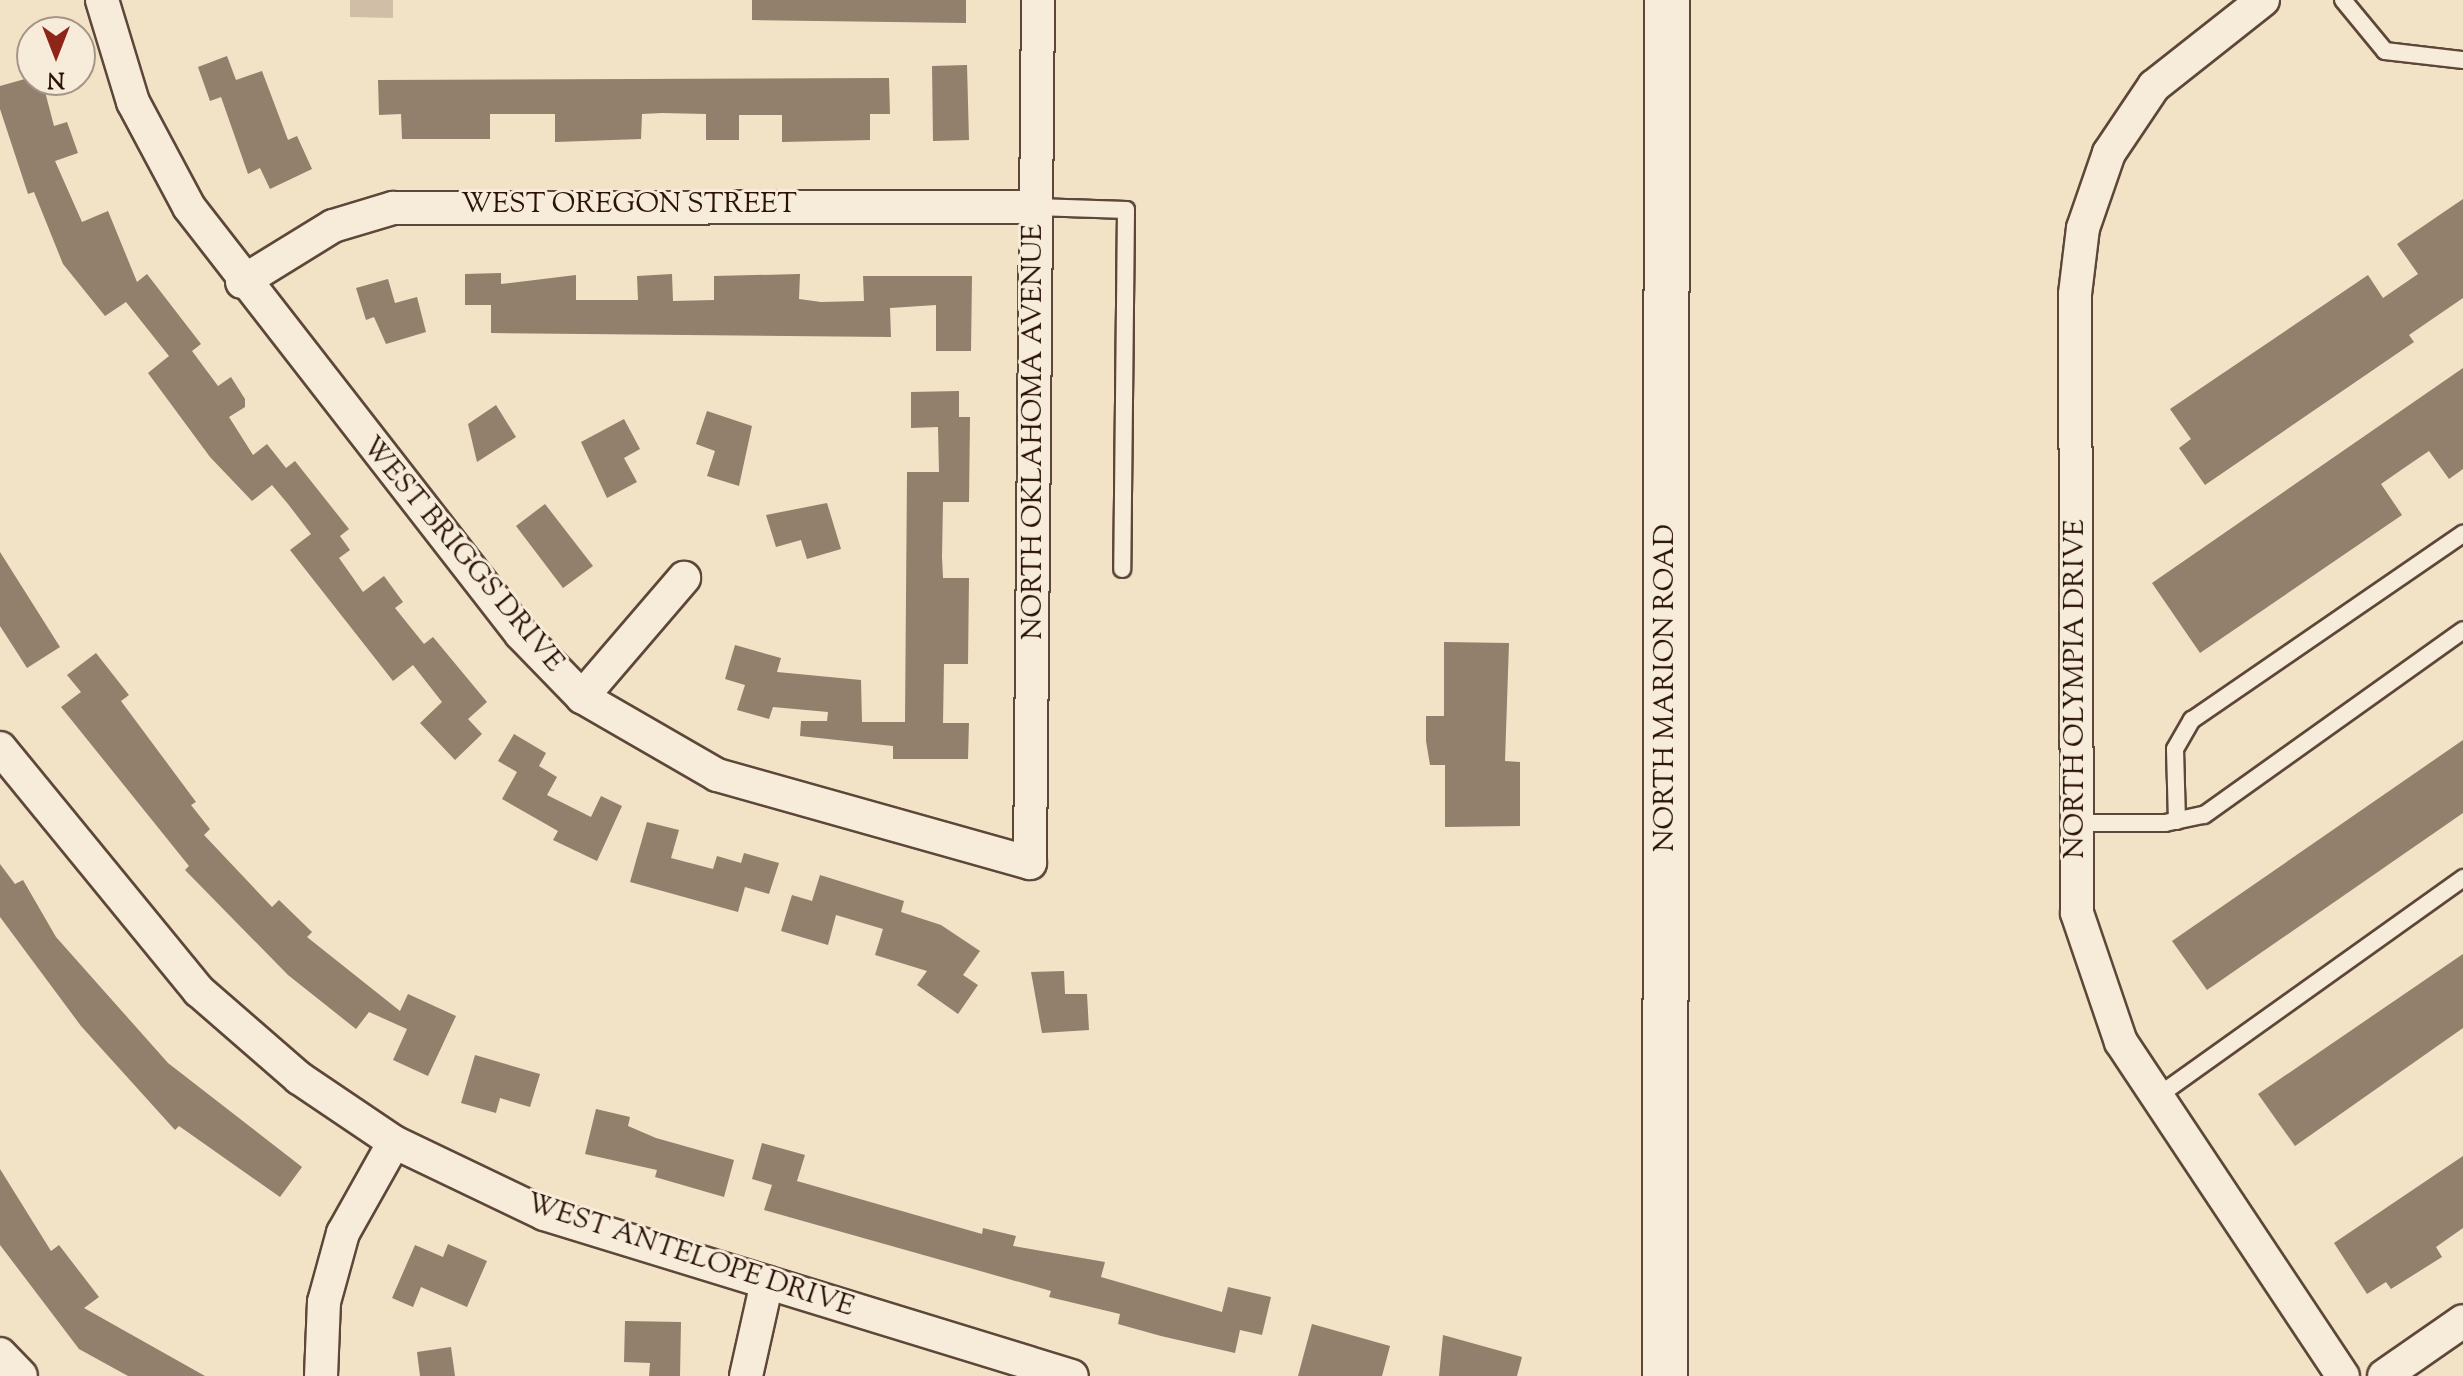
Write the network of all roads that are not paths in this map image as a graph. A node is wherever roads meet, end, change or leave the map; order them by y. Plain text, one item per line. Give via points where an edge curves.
1 (102, 0) edge
2 (1038, 0) edge
3 (1667, 0) edge
4 (2263, 0) edge
5 (2343, 0) edge
6 (2463, 60) edge
7 (1036, 207) junction
8 (242, 282) junction
9 (2463, 534) edge
10 (1122, 569) dead end
11 (684, 578) dead end
12 (2463, 630) edge
13 (582, 697) junction
14 (0, 748) edge
15 (2177, 821) junction
16 (2076, 823) junction
17 (1030, 863) joint
18 (2463, 878) edge
19 (2154, 1098) junction
20 (394, 1142) junction
21 (767, 1282) junction
22 (2463, 1321) edge
23 (0, 1354) edge
24 (21, 1376) edge
25 (321, 1376) edge
26 (746, 1376) edge
27 (1072, 1376) edge
28 (1665, 1376) edge
29 (2343, 1376) edge
30 (2384, 1376) edge

1 - 8 street, WEST BRIGGS DRIVE via 133,102 189,207
2 - 7 street, NORTH OKLAHOMA AVENUE
3 - 28 main road, NORTH MARION ROAD
4 - 16 street, NORTH OLYMPIA DRIVE via 2154,86 2109,153 2083,228 2075,294
5 - 6 lane via 2385,51
7 - 8 street, WEST OREGON STREET via 393,208 333,226
7 - 10 lane via 1126,210
7 - 17 street, NORTH OKLAHOMA AVENUE
8 - 13 street, WEST BRIGGS DRIVE via 521,634
9 - 15 lane via 2192,720 2175,749
11 - 13 street
12 - 15 lane via 2204,815
13 - 17 street, WEST BRIGGS DRIVE via 717,775
14 - 20 street, WEST ANTELOPE DRIVE via 199,991 299,1078
15 - 16 lane
16 - 19 street, NORTH OLYMPIA DRIVE via 2077,913 2091,970
18 - 19 lane
19 - 29 street, NORTH OLYMPIA DRIVE
20 - 21 street, WEST ANTELOPE DRIVE via 544,1214
20 - 25 street via 343,1233 324,1302
21 - 26 street
21 - 27 street, WEST ANTELOPE DRIVE
22 - 30 street
23 - 24 street

